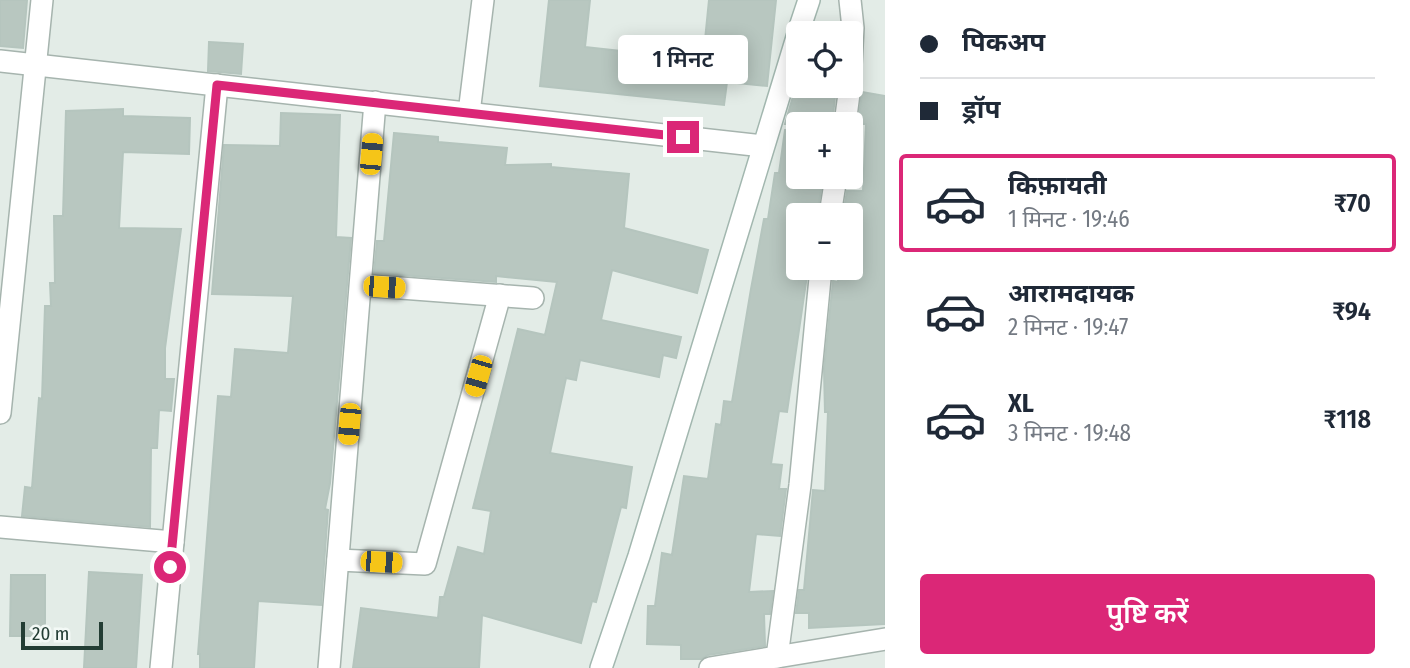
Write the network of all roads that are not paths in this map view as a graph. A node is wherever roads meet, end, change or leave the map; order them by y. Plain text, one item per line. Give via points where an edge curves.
1 (42, 0) edge
2 (483, 0) edge
3 (809, 0) edge
4 (850, 0) edge
5 (802, 21) edge
6 (852, 21) edge
7 (0, 61) edge
8 (35, 65) junction
9 (786, 72) edge
10 (217, 85) junction
11 (375, 103) junction
12 (469, 113) junction
13 (763, 146) junction
14 (820, 280) edge
15 (361, 285) junction
16 (500, 295) junction
17 (533, 298) dead end
18 (0, 413) edge
19 (0, 527) edge
20 (173, 542) junction
21 (338, 560) junction
22 (885, 639) edge
23 (778, 657) junction
24 (161, 668) edge
25 (329, 668) edge
26 (601, 668) edge
27 (710, 668) edge

1 - 8 street
2 - 12 street
3 - 5 street
4 - 6 street
7 - 8 street
8 - 10 street
8 - 18 street
9 - 13 street
10 - 11 street
10 - 20 street
11 - 12 street
11 - 15 street
12 - 13 street
13 - 26 street
14 - 23 street
15 - 16 street
15 - 21 street
16 - 17 street
16 - 21 street via 425,564
19 - 20 street
20 - 24 street
21 - 25 street
22 - 23 street
23 - 27 street

